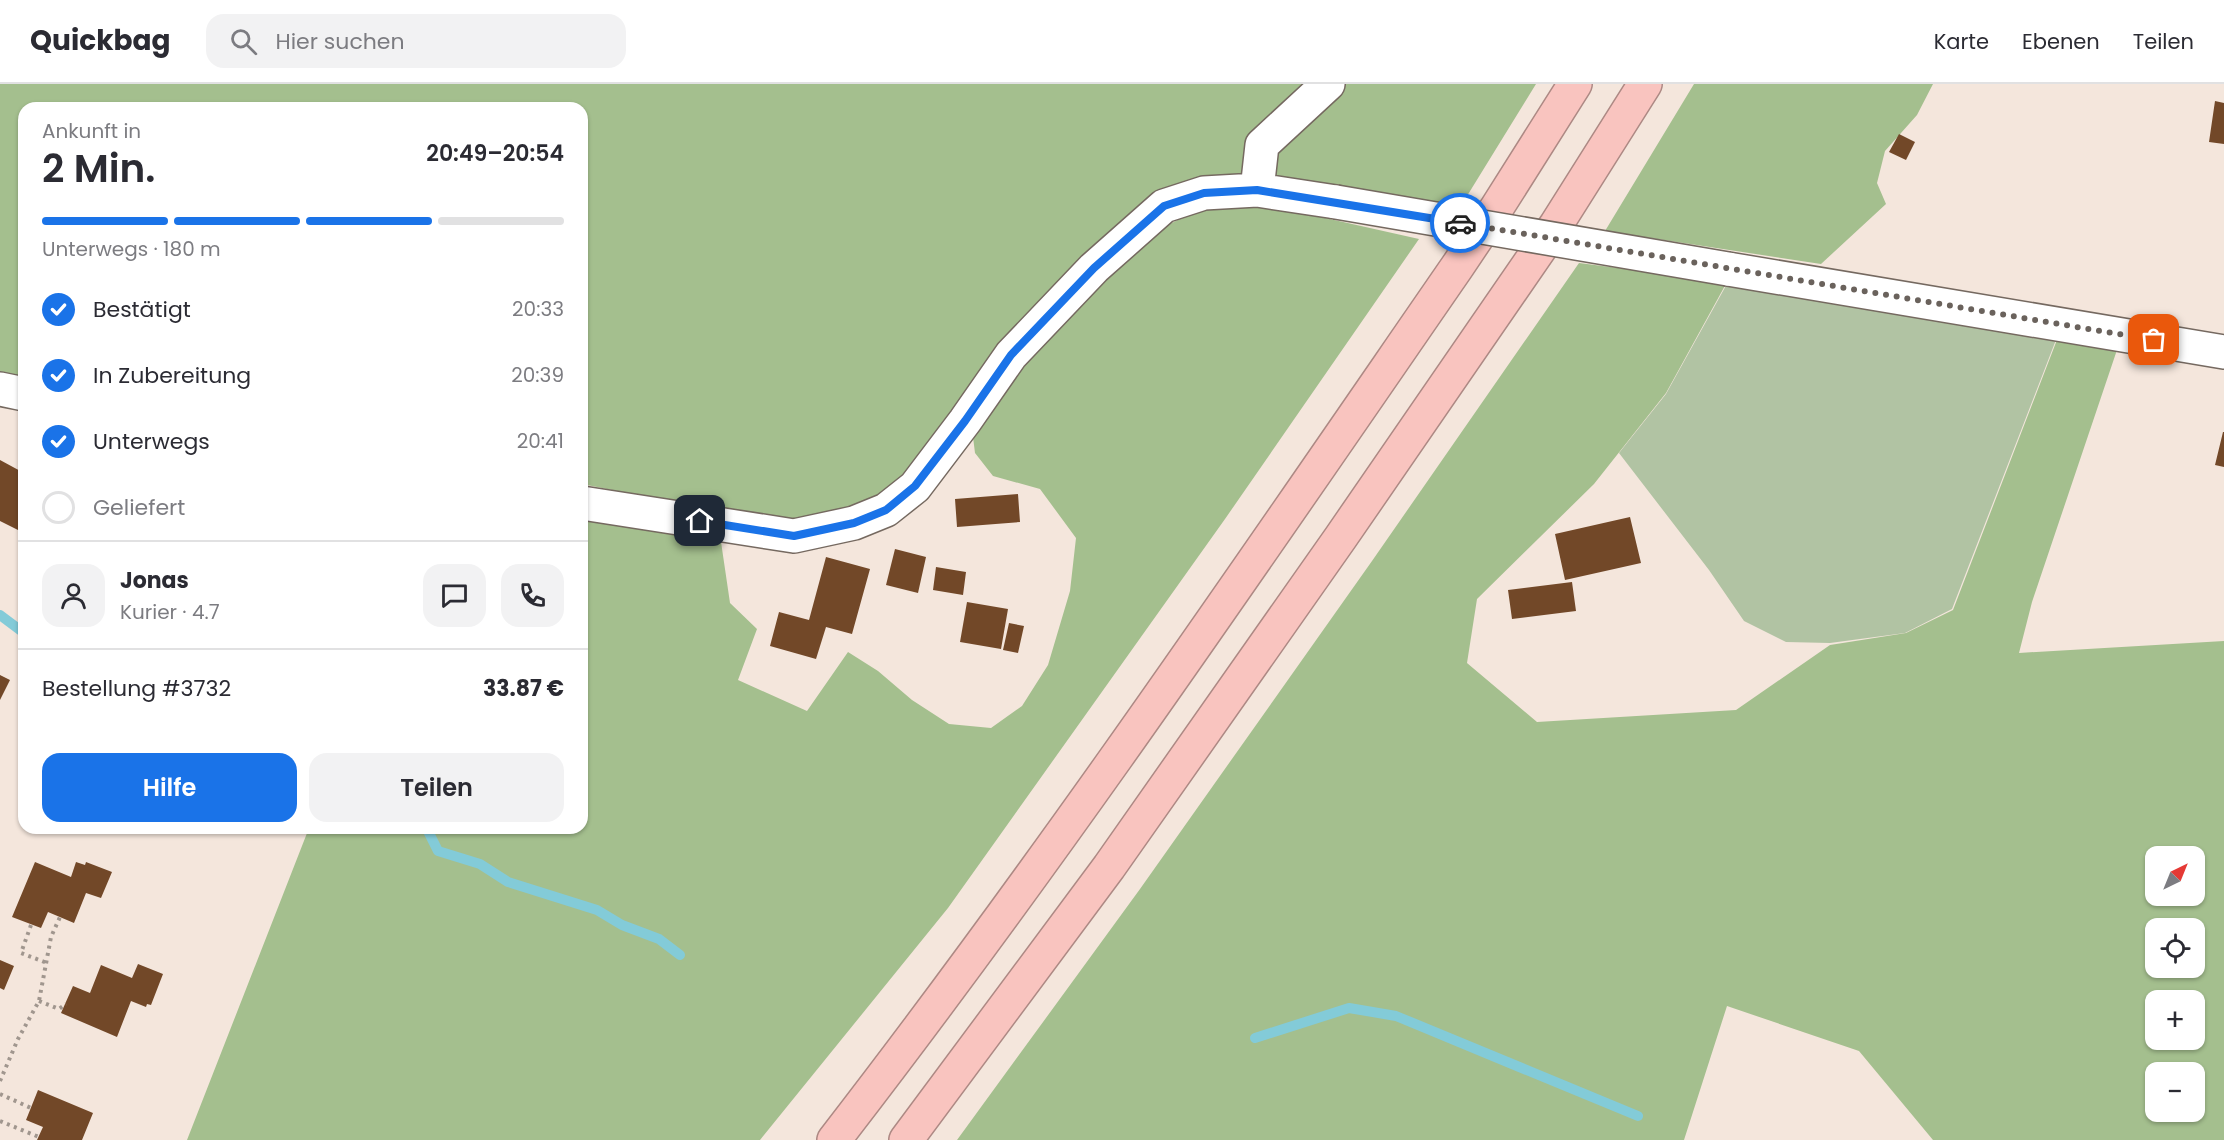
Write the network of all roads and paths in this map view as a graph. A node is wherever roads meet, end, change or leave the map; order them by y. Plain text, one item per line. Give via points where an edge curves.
1 (1328, 84) edge
2 (1575, 84) edge
3 (1645, 84) edge
4 (1257, 190) junction
5 (2224, 352) edge
6 (0, 389) edge
7 (18, 393) edge
8 (588, 503) edge
9 (60, 917) dead end
10 (31, 925) dead end
11 (46, 963) junction
12 (39, 1001) junction
13 (66, 1004) dead end
14 (0, 1081) edge
15 (0, 1094) edge
16 (31, 1108) dead end
17 (0, 1121) edge
18 (39, 1137) dead end
19 (834, 1140) edge
20 (906, 1140) edge

1 - 4 street via 1262,145
2 - 19 highway via 1463,257 1063,834
3 - 20 highway via 1556,225 1335,547 1109,867
4 - 5 street, bridge
4 - 8 street via 1204,193 1164,206 1094,268 1011,355 915,486 886,510 854,523 794,536
6 - 7 street
9 - 11 path
10 - 11 path via 21,953
11 - 12 path
12 - 13 path via 59,1009
12 - 14 path
15 - 16 path
17 - 18 path

